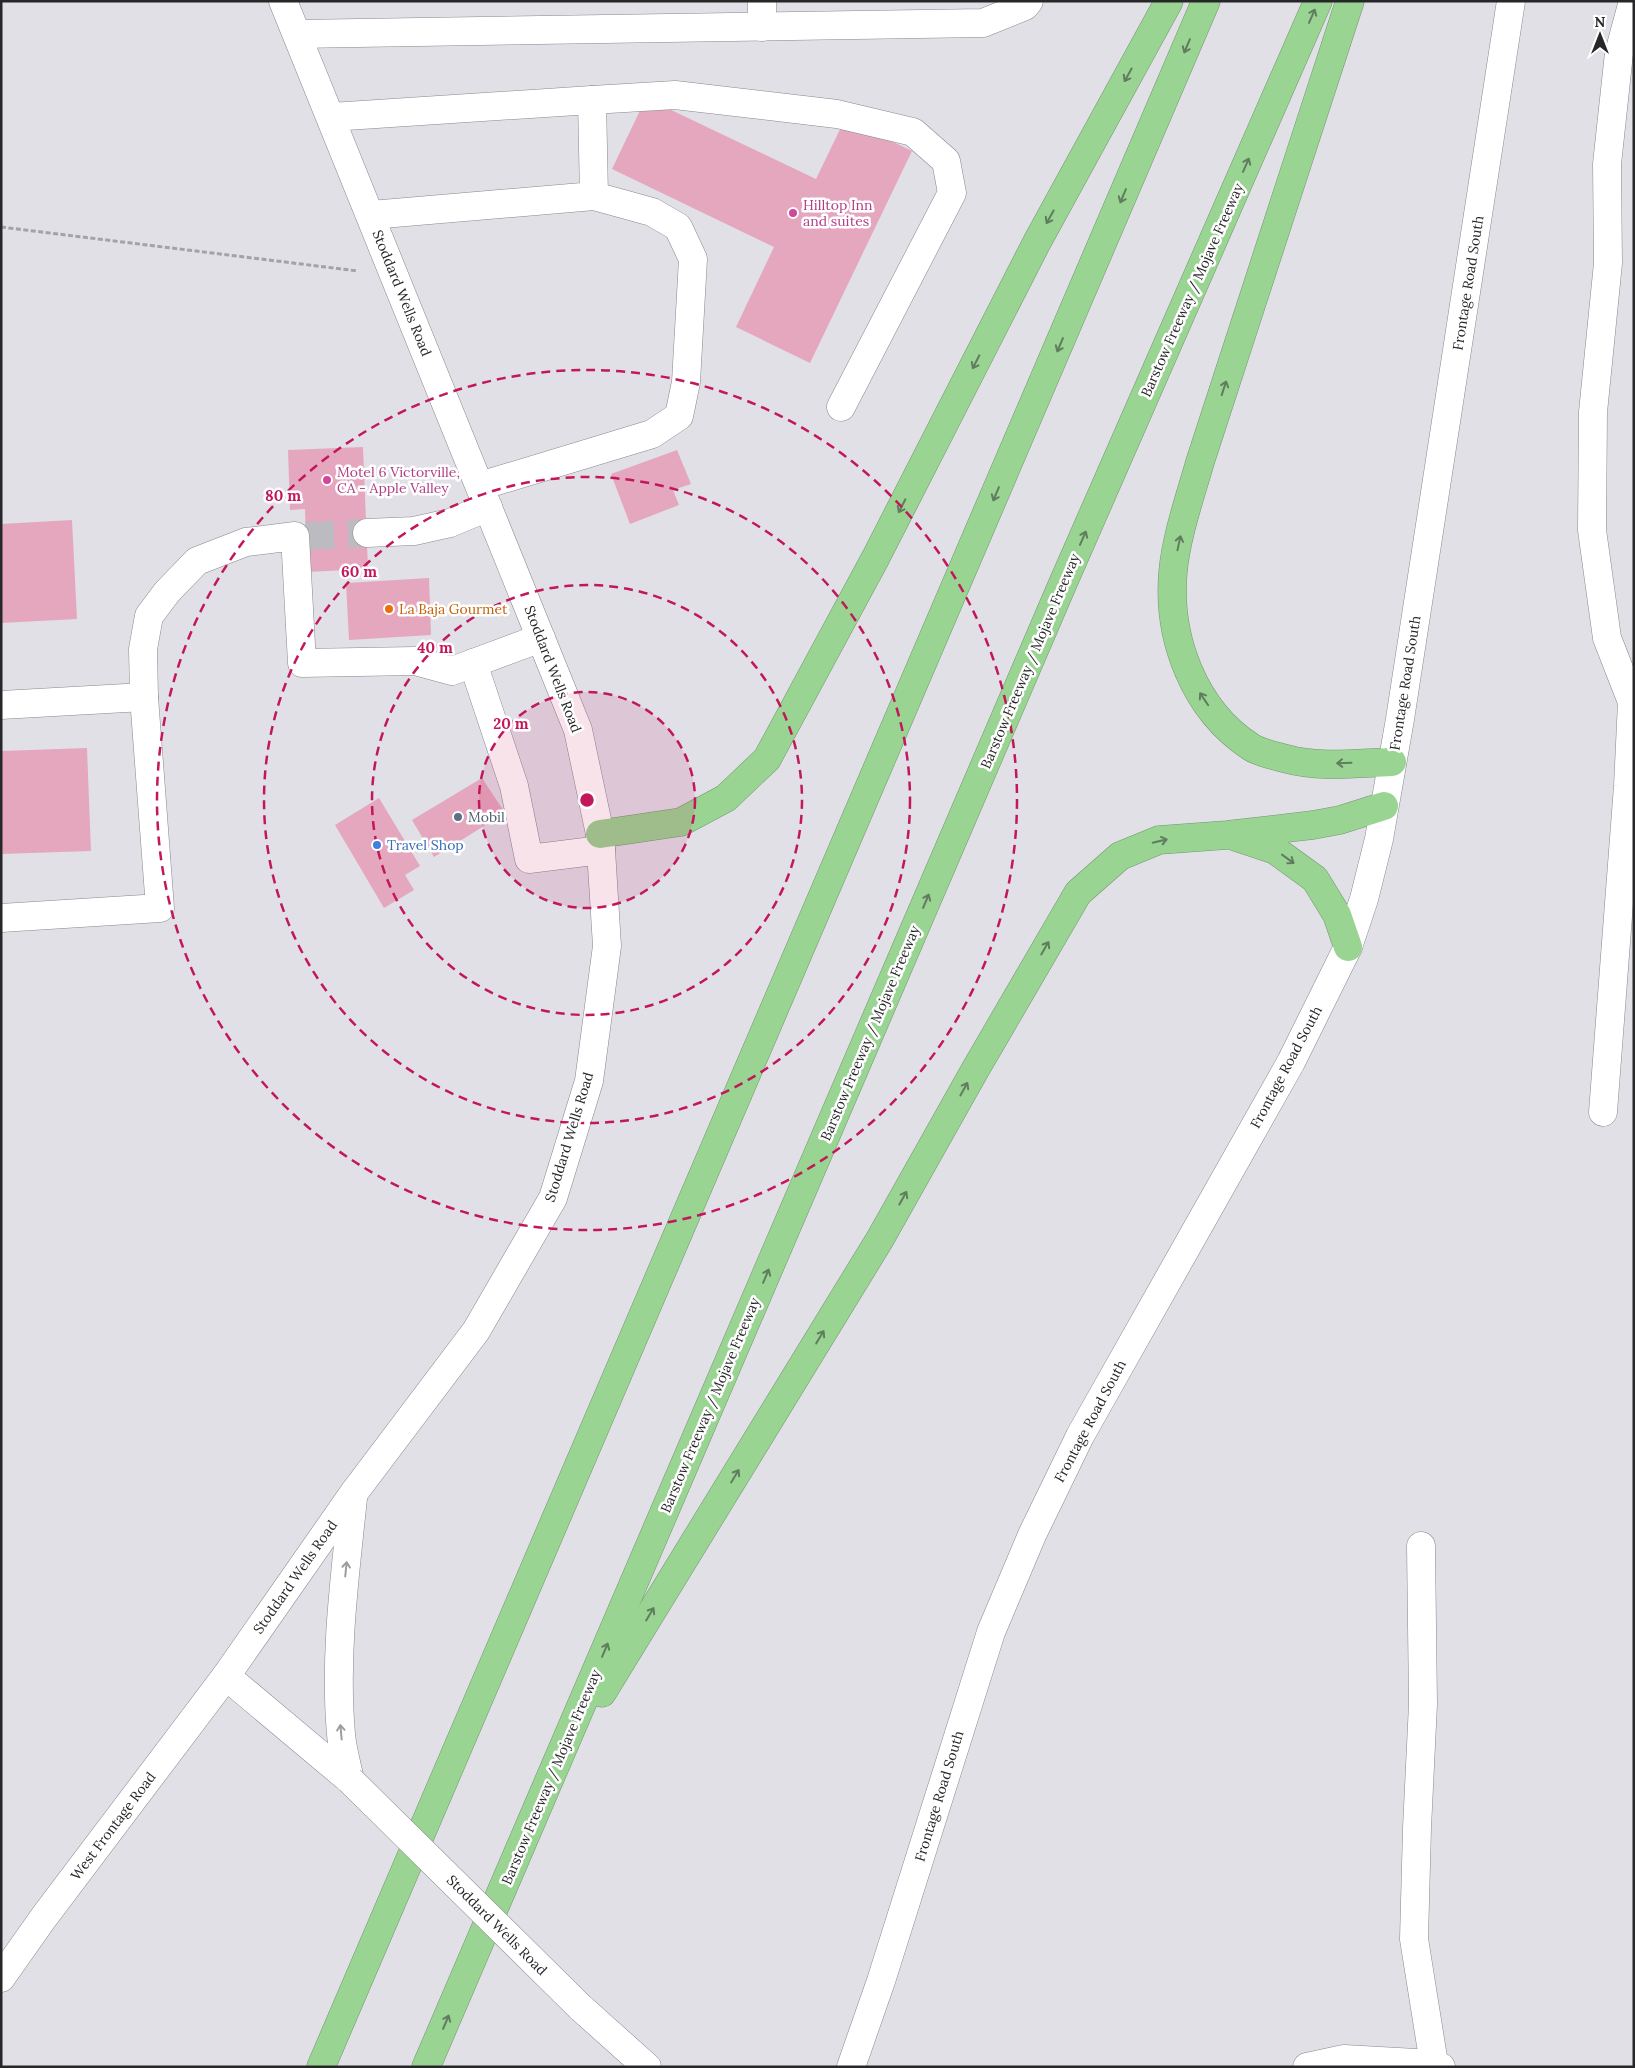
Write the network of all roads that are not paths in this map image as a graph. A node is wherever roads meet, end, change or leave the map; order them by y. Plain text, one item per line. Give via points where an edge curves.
1 (283, 1) edge
2 (1029, 1) edge
3 (1168, 1) edge
4 (1206, 1) edge
5 (1318, 1) edge
6 (1350, 1) edge
7 (1511, 1) edge
8 (1633, 1) edge
9 (762, 14) edge
10 (297, 34) junction
11 (592, 100) junction
12 (331, 117) junction
13 (594, 196) junction
14 (371, 215) junction
15 (841, 407) dead end
16 (484, 497) junction
17 (367, 533) tunnel mouth
18 (541, 638) junction
19 (473, 664) junction
20 (144, 697) junction
21 (1, 705) edge
22 (1392, 762) junction
23 (1384, 806) junction
24 (1227, 835) junction
25 (601, 842) junction
26 (1, 918) edge
27 (1348, 947) junction
28 (1603, 1112) dead end
29 (354, 1494) junction
30 (1420, 1546) dead end
31 (226, 1676) junction
32 (552, 1775) junction
33 (350, 1780) junction
34 (1, 1978) edge
35 (1438, 2066) edge
36 (321, 2067) edge
37 (426, 2067) edge
38 (647, 2067) edge
39 (851, 2067) edge
40 (1307, 2067) edge

1 - 10 street, Stoddard Wells Road
2 - 9 street via 1025,6 983,23
3 -> 25 highway via 1037,242 876,557 767,759 726,798 681,822
4 -> 36 highway
32 -> 5 highway, Barstow Freeway / Mojave Freeway via 1063,583
22 -> 6 highway via 1326,764 1288,760 1252,748 1225,725 1200,693 1178,644 1173,609 1173,572 1200,462
7 - 22 street, Frontage Road South
8 - 28 street via 1619,54 1607,164 1608,263 1593,412 1592,530 1607,638 1632,702
9 - 10 street
10 - 12 street, Stoddard Wells Road
11 - 12 street
11 - 13 street
11 - 15 street via 675,95 837,114 913,132 946,161 952,193
12 - 14 street, Stoddard Wells Road
13 - 14 street
13 - 16 street via 652,212 678,227 693,259 686,382 679,416 652,434
14 - 16 street, Stoddard Wells Road
16 - 17 street via 450,523 414,531
16 - 18 street, Stoddard Wells Road
18 - 19 street
18 - 25 street, Stoddard Wells Road via 578,730
19 - 20 street via 452,671 415,661 302,663 300,536 246,542 197,561 149,616 143,648
19 - 25 street via 514,786 529,859
20 - 21 street
20 - 26 street via 160,908
22 - 23 street, Frontage Road South
23 - 24 highway via 1313,825
23 - 27 street, Frontage Road South via 1364,899
24 -> 27 highway via 1275,850 1315,879 1337,915
32 -> 24 highway via 880,1239 1078,893 1120,856 1159,840
25 - 29 street, Stoddard Wells Road via 607,946 590,1081 554,1198 476,1331
27 - 39 street, Frontage Road South via 1291,1062 1080,1436 1032,1535 991,1632
29 - 31 street, Stoddard Wells Road
33 -> 29 street, Stoddard Wells Road via 341,1735 339,1673 341,1616
30 - 35 street via 1423,1704 1414,1940
31 - 33 street, Stoddard Wells Road
31 - 34 street, West Frontage Road
37 -> 32 highway, Barstow Freeway / Mojave Freeway
33 - 38 street, Stoddard Wells Road, bridge via 580,2007
35 - 40 street via 1344,2059

